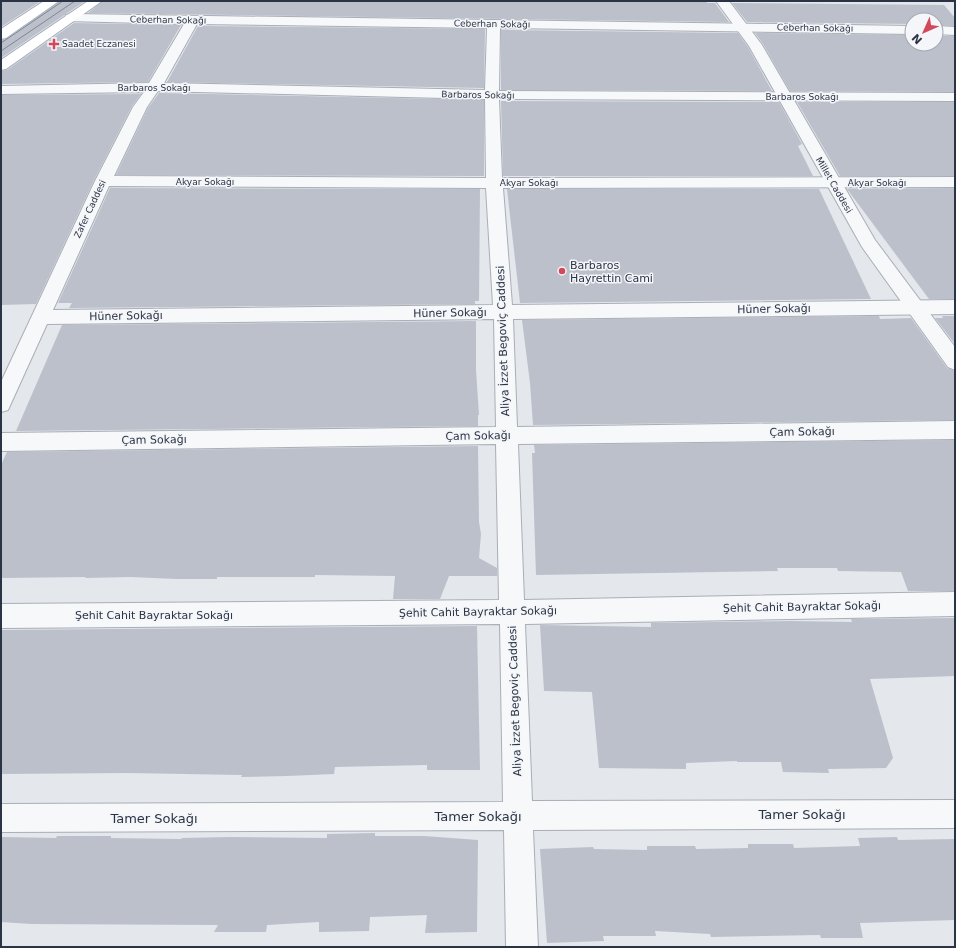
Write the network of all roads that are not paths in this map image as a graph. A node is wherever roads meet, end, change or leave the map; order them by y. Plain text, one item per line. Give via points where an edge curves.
1 (53, 1) edge
2 (96, 1) edge
3 (722, 1) edge
4 (71, 18) junction
5 (193, 20) junction
6 (494, 24) junction
7 (741, 26) junction
8 (904, 30) edge
9 (944, 30) edge
10 (955, 31) edge
11 (1, 35) edge
12 (1, 66) edge
13 (154, 87) junction
14 (1, 90) edge
15 (492, 95) junction
16 (784, 97) junction
17 (955, 97) edge
18 (103, 181) junction
19 (955, 182) edge
20 (494, 183) junction
21 (833, 183) junction
22 (915, 307) junction
23 (955, 307) edge
24 (503, 312) junction
25 (41, 317) junction
26 (955, 362) edge
27 (1, 404) edge
28 (955, 430) edge
29 (507, 435) junction
30 (1, 442) edge
31 (955, 604) edge
32 (512, 612) junction
33 (1, 616) edge
34 (955, 814) edge
35 (518, 816) junction
36 (1, 818) edge
37 (522, 947) edge

1 - 11 main road
2 - 4 main road
3 - 7 street, Millet Caddesi
4 - 5 street, Ceberhan Sokağı
4 - 12 main road
5 - 6 street, Ceberhan Sokağı
5 - 13 street, Zafer Caddesi
6 - 7 street, Ceberhan Sokağı
6 - 15 street, Aliya İzzet Begoviç Caddesi
7 - 8 street, Ceberhan Sokağı
7 - 16 street, Millet Caddesi via 755,45
9 - 10 street
13 - 14 street, Barbaros Sokağı
13 - 15 street, Barbaros Sokağı
13 - 18 street, Zafer Caddesi via 140,107
15 - 16 street, Barbaros Sokağı
15 - 20 street, Aliya İzzet Begoviç Caddesi
16 - 17 street, Barbaros Sokağı
16 - 21 street, Millet Caddesi
18 - 20 street, Akyar Sokağı
18 - 25 street, Zafer Caddesi
19 - 21 street, Akyar Sokağı
20 - 21 street, Akyar Sokağı
20 - 24 street, Aliya İzzet Begoviç Caddesi
21 - 22 street, Millet Caddesi via 868,243
22 - 23 street, Hüner Sokağı
22 - 24 street, Hüner Sokağı
22 - 26 street, Millet Caddesi
24 - 25 street, Hüner Sokağı
24 - 29 street, Aliya İzzet Begoviç Caddesi
25 - 27 street, Zafer Caddesi
28 - 29 street, Çam Sokağı
29 - 30 street, Çam Sokağı
29 - 32 street, Aliya İzzet Begoviç Caddesi
31 - 32 street, Şehit Cahit Bayraktar Sokağı
32 - 33 street, Şehit Cahit Bayraktar Sokağı
32 - 35 street, Aliya İzzet Begoviç Caddesi
34 - 35 street, Tamer Sokağı
35 - 36 street, Tamer Sokağı
35 - 37 street, Aliya İzzet Begoviç Caddesi

